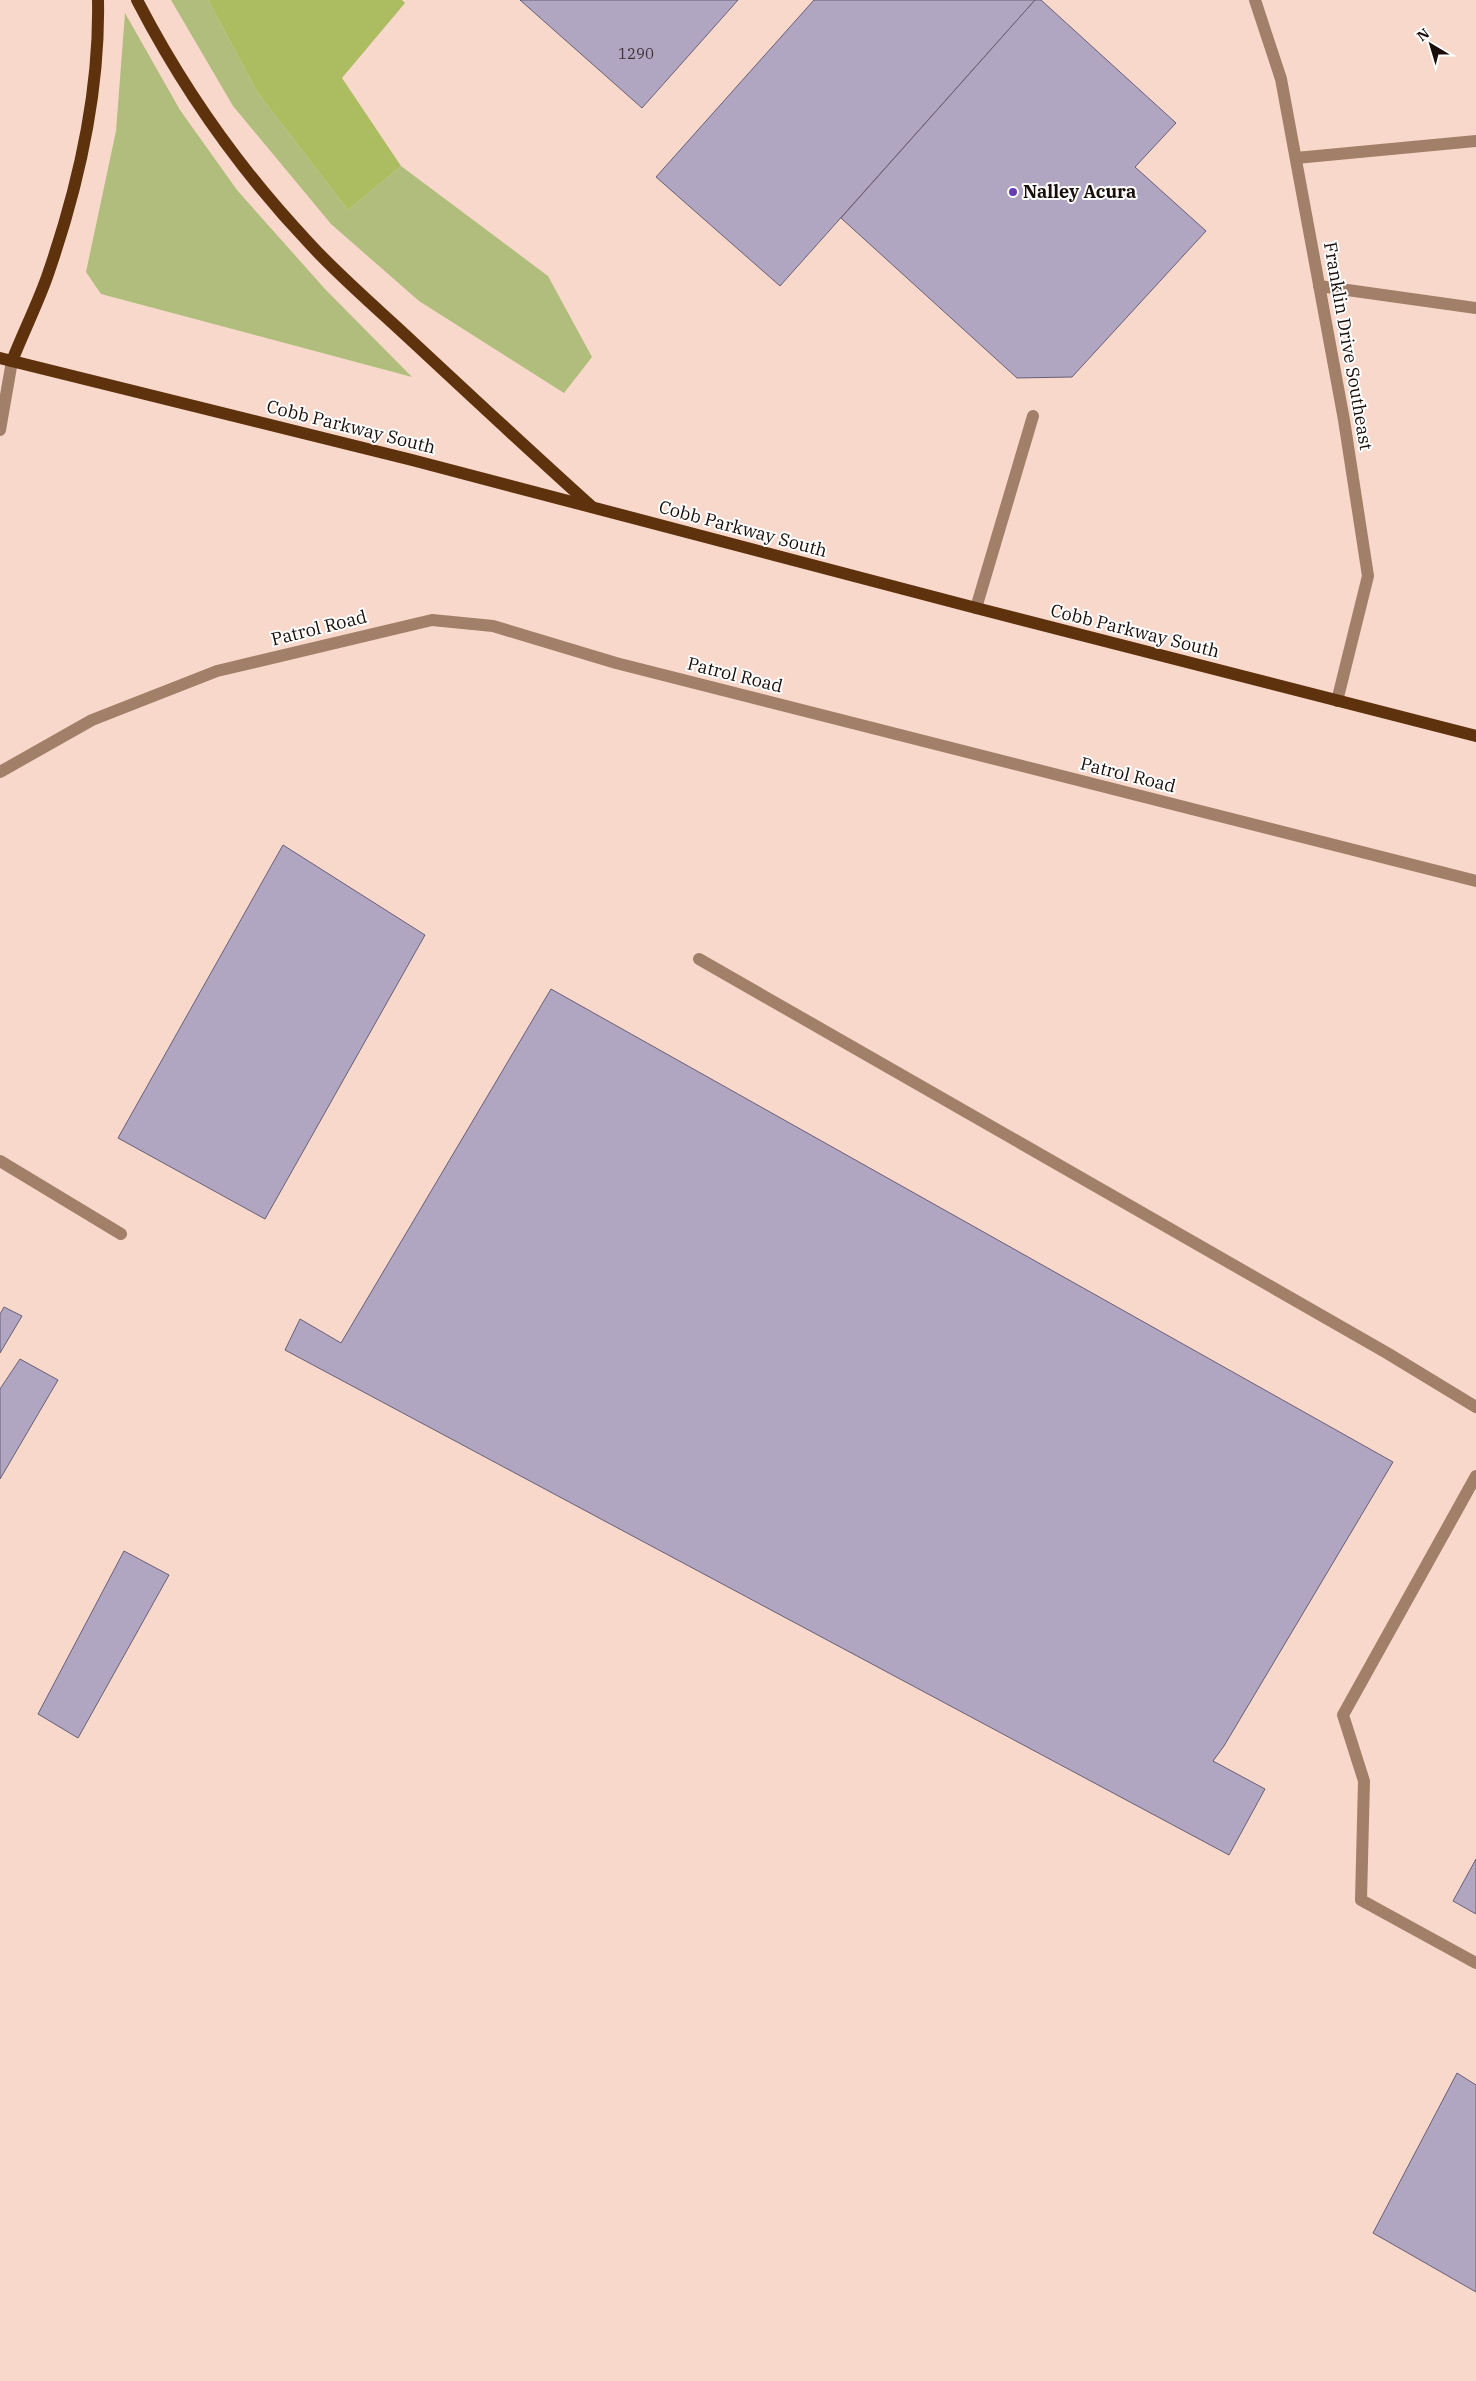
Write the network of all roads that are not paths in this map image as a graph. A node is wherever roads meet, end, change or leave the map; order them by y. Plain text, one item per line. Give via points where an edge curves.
1 (98, 0) edge
2 (137, 0) edge
3 (1254, 0) edge
4 (1472, 141) edge
5 (1476, 152) edge
6 (1296, 158) junction
7 (1319, 286) junction
8 (1476, 308) edge
9 (6, 360) edge
10 (0, 370) edge
11 (1033, 416) dead end
12 (0, 430) edge
13 (593, 507) junction
14 (976, 608) junction
15 (1338, 701) junction
16 (1476, 736) edge
17 (0, 772) edge
18 (1476, 881) edge
19 (700, 959) dead end
20 (0, 1161) edge
21 (121, 1234) dead end
22 (1476, 1407) edge
23 (1476, 1476) edge
24 (1476, 1963) edge

1 - 9 main road via 88,129 75,191 47,278
2 - 13 main road via 183,82 264,194 360,293
3 - 6 street, Franklin Drive Southeast via 1281,79
4 - 5 street
4 - 6 street
6 - 7 street, Franklin Drive Southeast
7 - 8 street
7 - 15 street, Franklin Drive Southeast via 1368,576
9 - 10 street
9 - 12 street
9 - 13 main road, Cobb Parkway South
11 - 14 street
13 - 14 main road, Cobb Parkway South
14 - 15 main road, Cobb Parkway South
15 - 16 main road, Cobb Parkway South
17 - 18 street, Patrol Road via 92,720 217,671 432,620 493,626 616,663
19 - 22 street
20 - 21 street
23 - 24 street via 1343,1715 1364,1781 1361,1900

